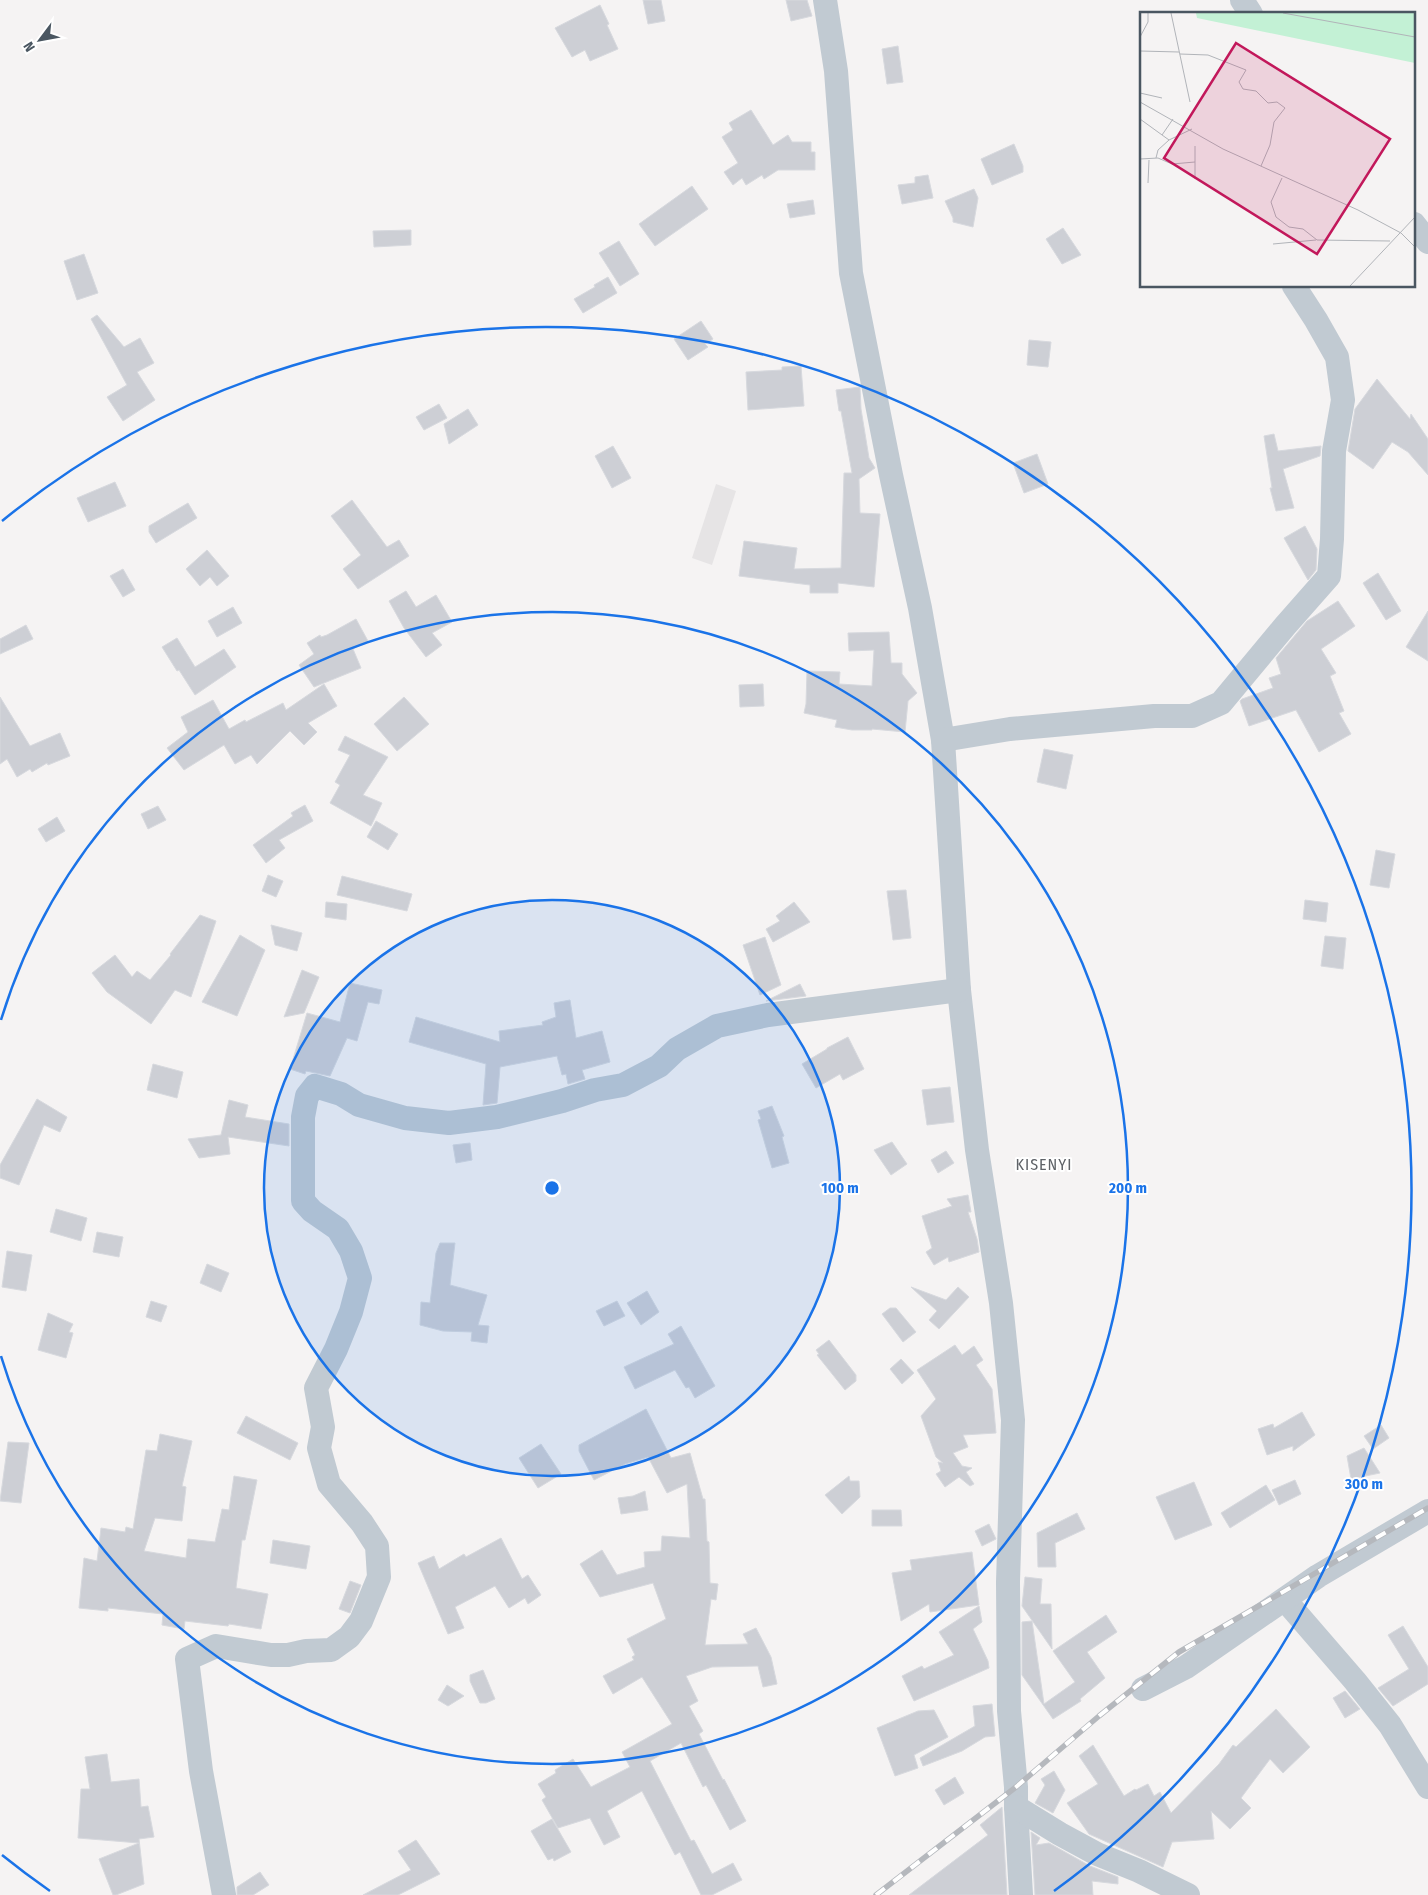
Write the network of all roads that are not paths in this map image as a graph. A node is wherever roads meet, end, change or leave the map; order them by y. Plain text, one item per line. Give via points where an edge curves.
1 (826, 0) edge
2 (1242, 0) edge
3 (1250, 12) edge
4 (1416, 227) edge
5 (1428, 242) edge
6 (1295, 288) edge
7 (944, 740) junction
8 (959, 990) junction
9 (1428, 1511) edge
10 (1285, 1600) junction
11 (1144, 1689) dead end
12 (1428, 1787) edge
13 (1016, 1807) junction
14 (224, 1895) edge
15 (1021, 1895) edge
16 (1188, 1895) edge

1 - 7 street via 836,71 851,273
2 - 3 street
4 - 5 street
6 - 7 street via 1337,357 1343,400 1334,451 1329,576 1221,703 1192,716 1154,716 1010,728
7 - 8 street
8 - 13 street via 977,1150 1001,1303 1013,1420 1008,1711
8 - 14 street via 768,1014 717,1026 677,1049 659,1066 623,1085 497,1117 449,1123 405,1118 359,1105 341,1094 315,1086 307,1096 303,1117 303,1201 338,1229 351,1251 360,1278 351,1312 316,1388 323,1427 319,1448 328,1484 377,1546 379,1577 349,1637 331,1650 271,1655 216,1646 187,1659 201,1772
9 - 10 street via 1318,1576
10 - 11 street via 1186,1666
10 - 12 street via 1390,1725
13 - 15 street
13 - 16 street via 1098,1854

